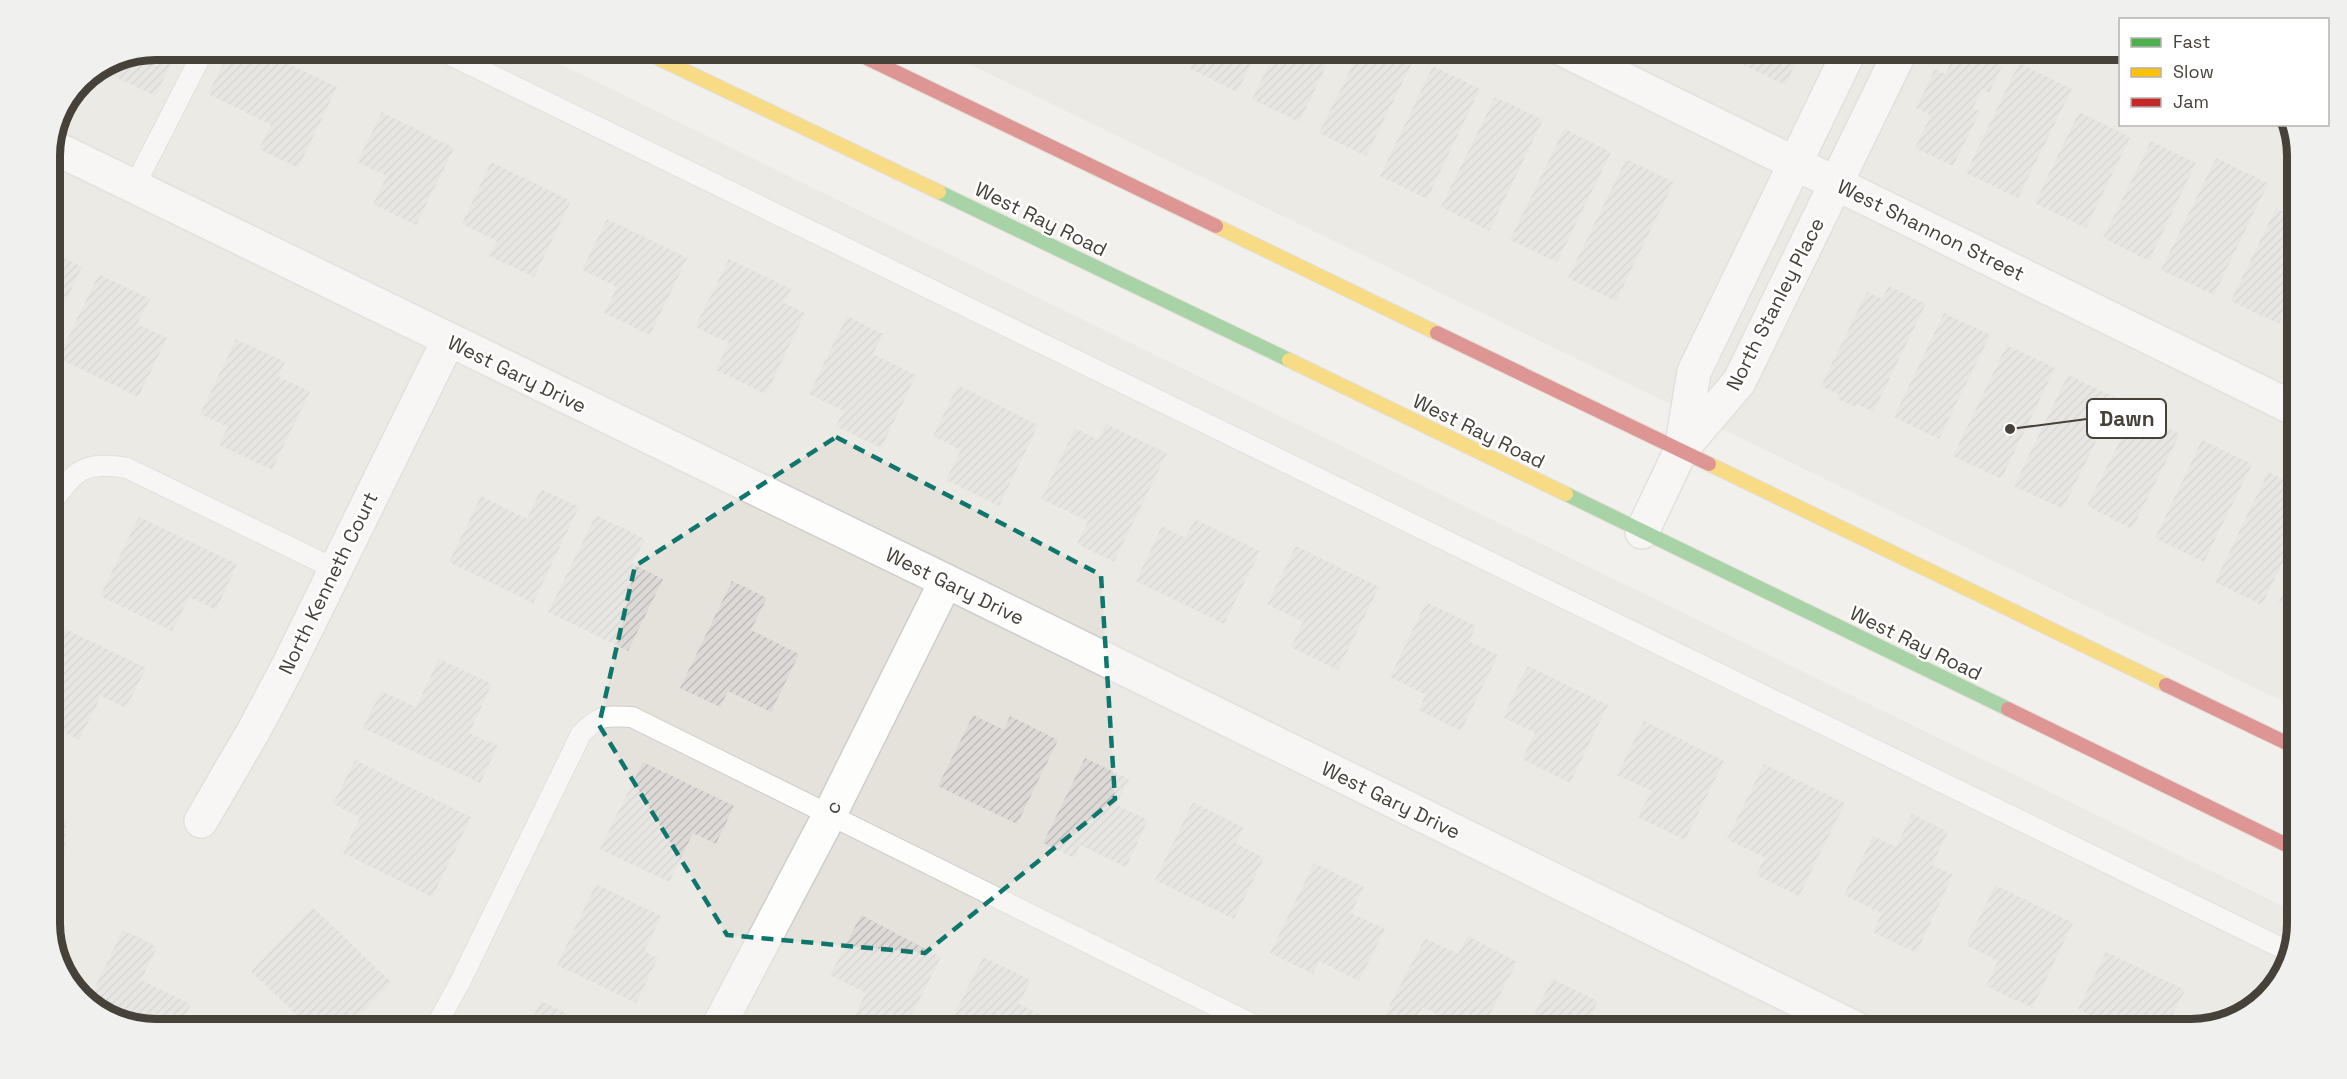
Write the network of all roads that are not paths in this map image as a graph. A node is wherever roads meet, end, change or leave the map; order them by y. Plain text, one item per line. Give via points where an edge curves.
1 (199, 60) edge
2 (461, 60) edge
3 (662, 60) edge
4 (871, 60) edge
5 (1584, 60) edge
6 (1845, 60) edge
7 (1896, 60) edge
8 (60, 150) edge
9 (1795, 163) junction
10 (1836, 183) junction
11 (135, 185) junction
12 (448, 341) junction
13 (2287, 405) edge
14 (1680, 450) junction
15 (60, 492) edge
16 (1642, 532) junction
17 (335, 569) junction
18 (946, 581) junction
19 (2287, 743) edge
20 (829, 816) junction
21 (201, 821) dead end
22 (2287, 845) edge
23 (2283, 948) edge
24 (440, 1019) edge
25 (722, 1019) edge
26 (1242, 1019) edge
27 (1837, 1019) edge

1 - 11 lane
2 - 23 lane
3 - 16 main road, West Ray Road
4 - 14 main road
5 - 9 street, West Shannon Street
6 - 9 street, North Stanley Place
7 - 10 street, North Stanley Place
8 - 11 street, West Gary Drive
9 - 10 street, West Shannon Street
9 - 14 street, North Stanley Place via 1694,372
10 - 13 street, West Shannon Street
10 - 14 street, North Stanley Place via 1739,382
11 - 12 street, West Gary Drive
12 - 17 street, North Kenneth Court
12 - 18 street, West Gary Drive
14 - 16 street, North Stanley Place
14 - 19 main road
15 - 17 lane via 84,468 103,464 127,468
16 - 22 main road, West Ray Road
17 - 21 street, North Kenneth Court via 253,732
18 - 20 street, c
18 - 27 street, West Gary Drive
20 - 24 lane via 632,717 595,720 581,734
20 - 25 street, c
20 - 26 lane

